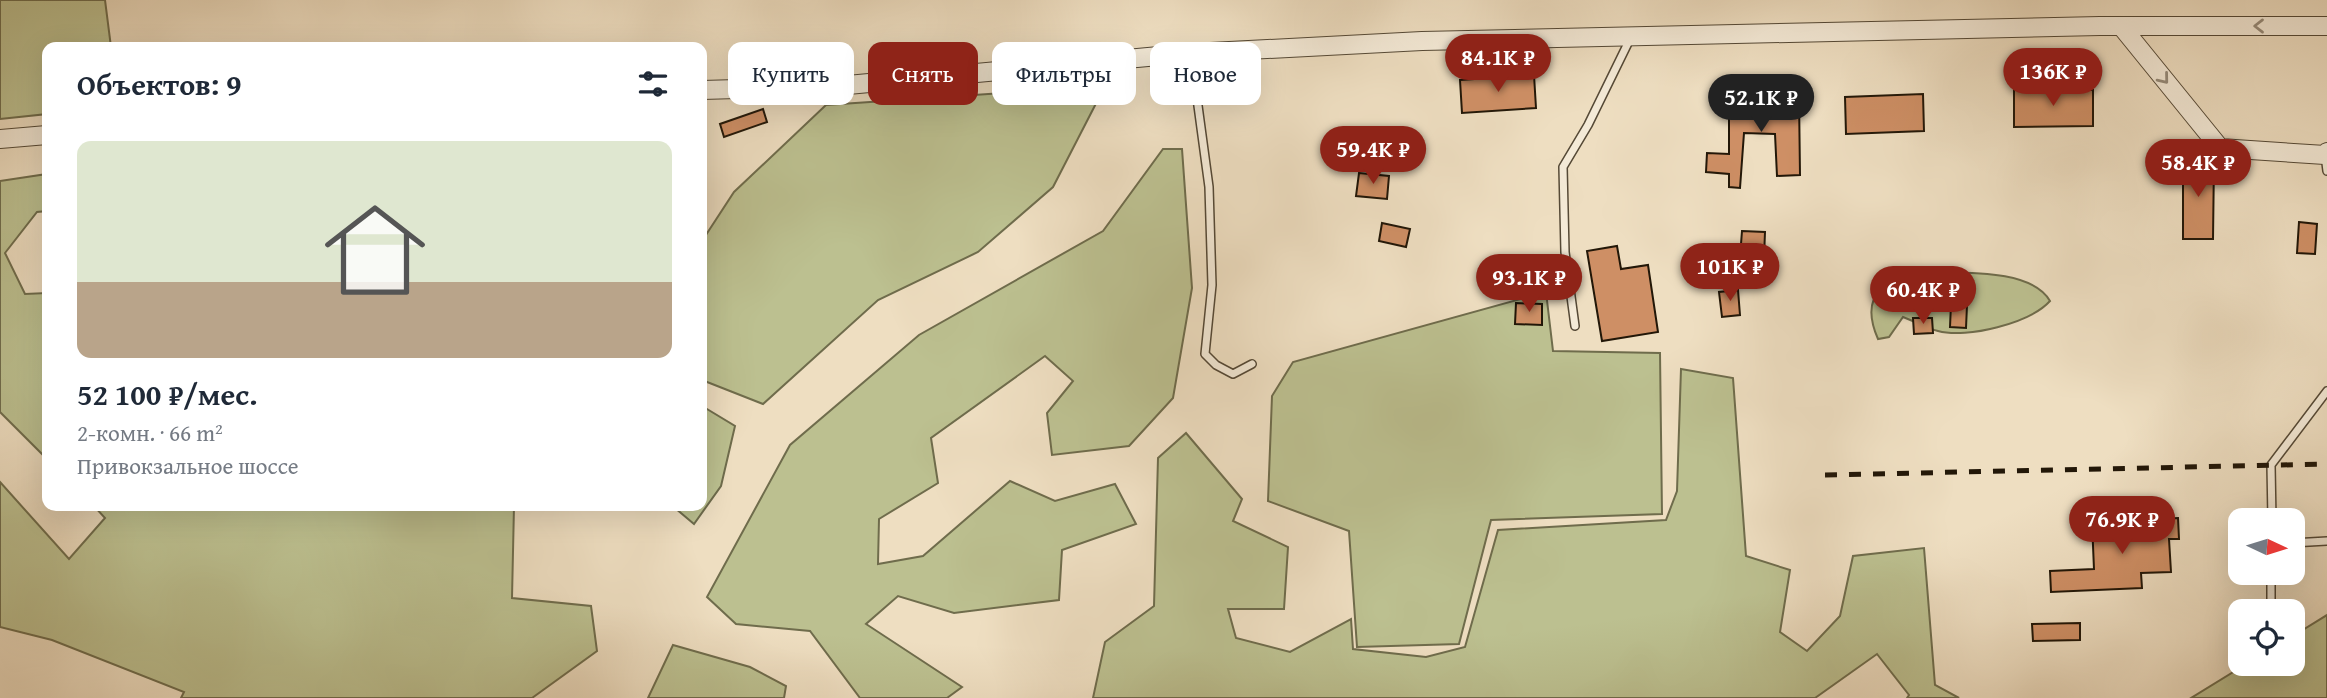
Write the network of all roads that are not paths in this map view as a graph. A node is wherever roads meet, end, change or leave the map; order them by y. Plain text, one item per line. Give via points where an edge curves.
1 (2121, 26) junction
2 (2327, 26) edge
3 (1631, 36) junction
4 (1261, 49) edge
5 (1150, 57) edge
6 (707, 90) edge
7 (1198, 105) edge
8 (42, 135) edge
9 (0, 139) edge
10 (2326, 159) edge
11 (1575, 326) dead end
12 (1252, 364) dead end
13 (2327, 391) edge
14 (2272, 508) edge
15 (2327, 541) edge
16 (2305, 542) edge

2 -> 1 street
1 - 3 street
1 -> 10 street via 2220,148
3 - 4 street
3 - 11 lane via 1563,167 1565,252
5 - 6 street via 837,86
7 - 12 lane via 1209,187 1212,285 1205,354 1233,374
8 - 9 street
13 - 14 lane via 2271,465
15 - 16 lane

